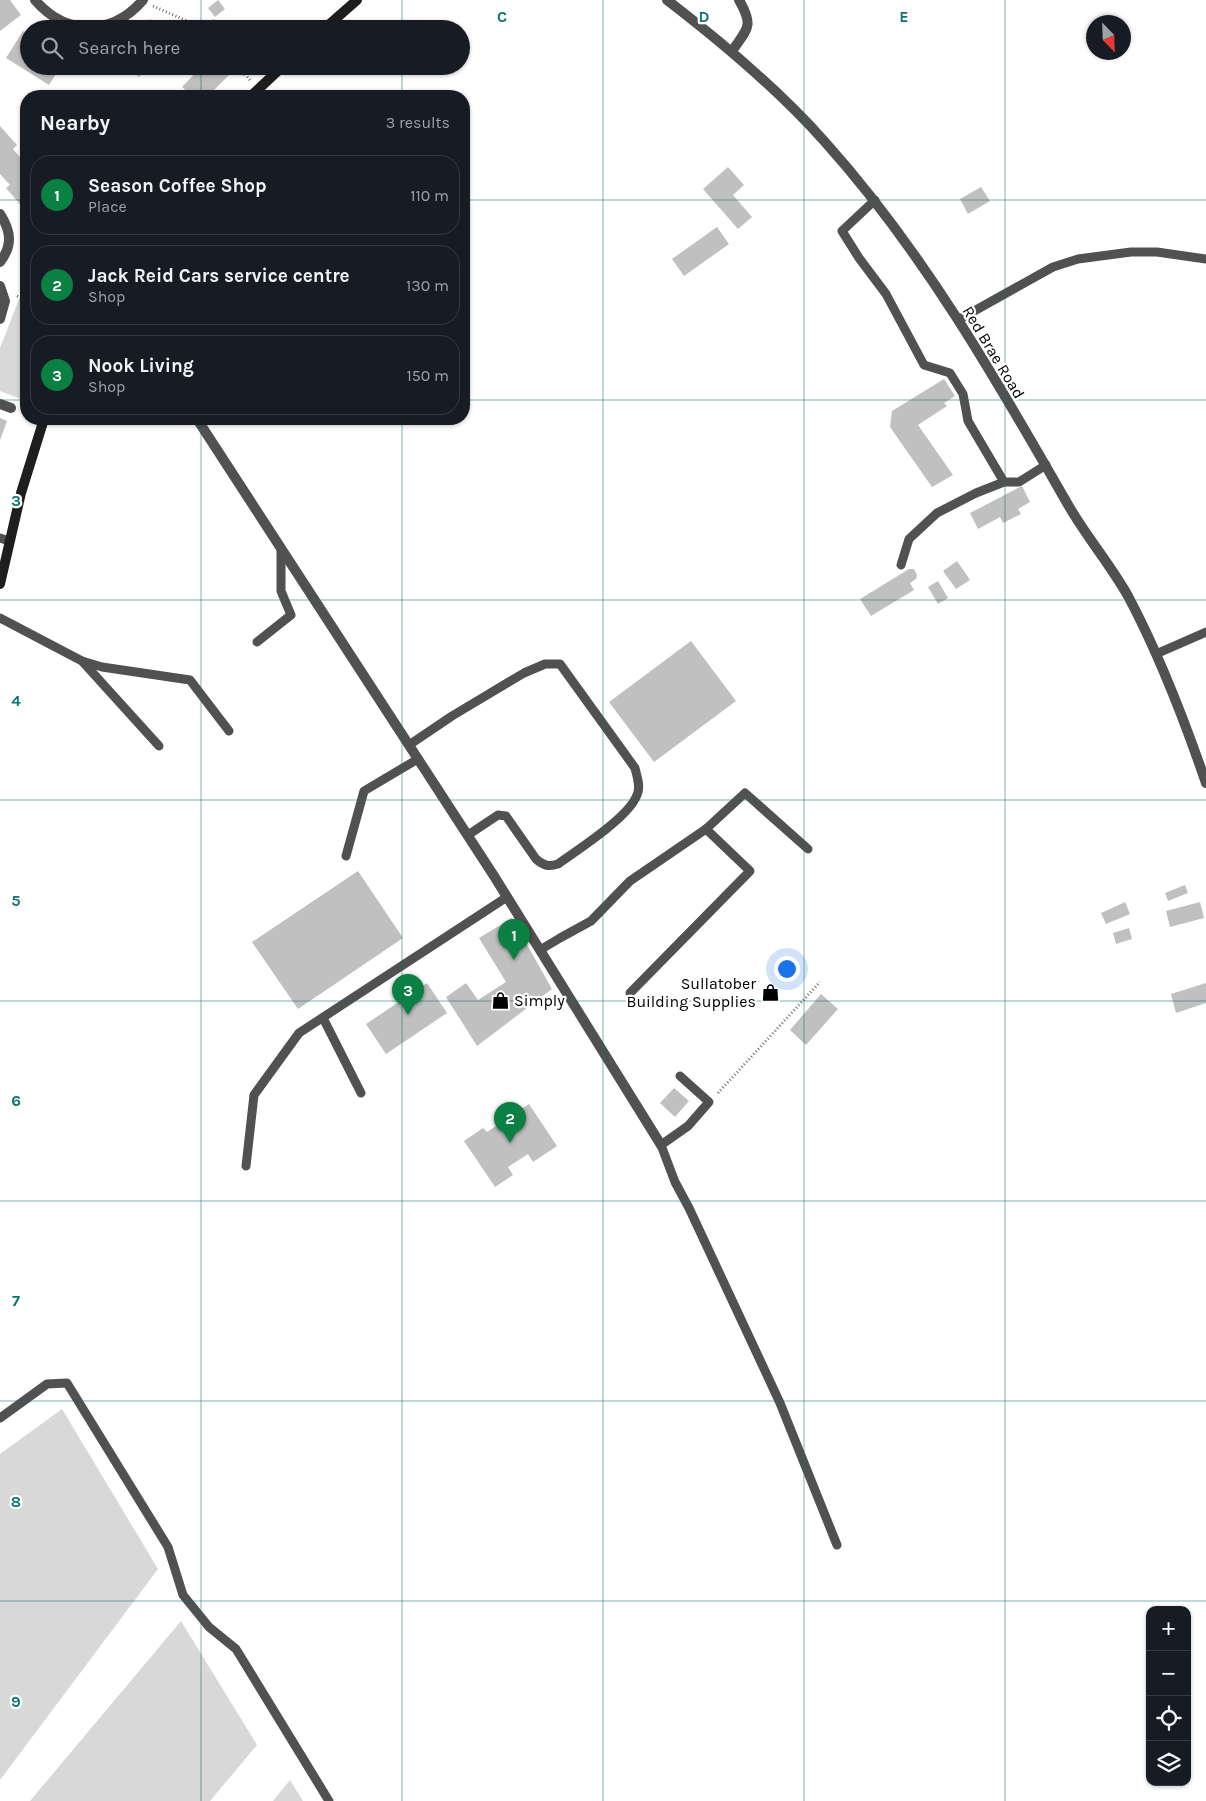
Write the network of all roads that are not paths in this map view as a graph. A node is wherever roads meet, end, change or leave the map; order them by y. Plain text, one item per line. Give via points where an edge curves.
1 (35, 0) edge
2 (357, 0) edge
3 (667, 0) edge
4 (739, 0) edge
5 (142, 1) edge
6 (60, 20) edge
7 (117, 20) edge
8 (334, 20) edge
9 (732, 51) junction
10 (274, 75) edge
11 (258, 90) edge
12 (875, 200) junction
13 (0, 214) edge
14 (1206, 259) edge
15 (0, 262) edge
16 (0, 286) edge
17 (0, 319) edge
18 (958, 320) junction
19 (0, 404) edge
20 (11, 408) dead end
21 (42, 425) edge
22 (201, 425) edge
23 (1046, 465) junction
24 (1004, 482) junction
25 (5, 540) edge
26 (281, 548) junction
27 (902, 564) dead end
28 (0, 584) edge
29 (0, 618) edge
30 (1206, 632) edge
31 (257, 642) dead end
32 (1156, 654) junction
33 (82, 661) junction
34 (229, 731) dead end
35 (409, 745) junction
36 (159, 746) dead end
37 (418, 758) junction
38 (1206, 783) edge
39 (706, 829) junction
40 (468, 835) junction
41 (808, 849) dead end
42 (346, 856) dead end
43 (507, 897) junction
44 (540, 950) junction
45 (630, 993) dead end
46 (323, 1018) junction
47 (680, 1076) dead end
48 (361, 1094) dead end
49 (660, 1145) junction
50 (246, 1166) dead end
51 (0, 1418) edge
52 (837, 1545) dead end
53 (329, 1801) edge

1 - 6 street
2 - 8 main road
3 - 9 street, Red Brae Road
4 - 9 street via 748,16 747,28
5 - 7 street
9 - 12 street, Red Brae Road via 824,140
10 - 11 main road
12 - 18 street, Red Brae Road
12 - 24 lane via 842,231 886,294 924,365 950,373 963,394 968,421
13 - 15 street via 9,231 10,241
14 - 18 lane via 1131,252 1078,259 1053,267
16 - 17 street via 5,304
18 - 23 street, Red Brae Road
19 - 20 street
21 - 25 main road
22 - 26 street
23 - 24 lane via 1019,482
23 - 32 street, Red Brae Road via 1069,507 1127,594
24 - 27 lane via 937,513 909,539
25 - 28 main road
26 - 31 lane via 281,591 291,615
26 - 35 street
29 - 33 lane
30 - 32 lane
32 - 38 street, Red Brae Road via 1180,708
33 - 34 lane via 190,680
33 - 36 lane
35 - 37 street
35 - 40 lane via 524,673 553,663 560,664 635,768 638,794 630,808 558,864 543,865 536,859 502,814
37 - 40 street
37 - 42 lane via 364,791
39 - 41 lane via 745,793
39 - 44 lane via 630,881 590,921
39 - 45 lane via 750,871
40 - 43 street
43 - 44 street
43 - 46 lane
44 - 49 street
46 - 48 lane
46 - 50 lane via 299,1033 254,1095
47 - 49 lane via 709,1102 688,1126
49 - 52 lane via 780,1403
51 - 53 lane via 47,1384 67,1383 168,1547 183,1595 209,1627 236,1649

